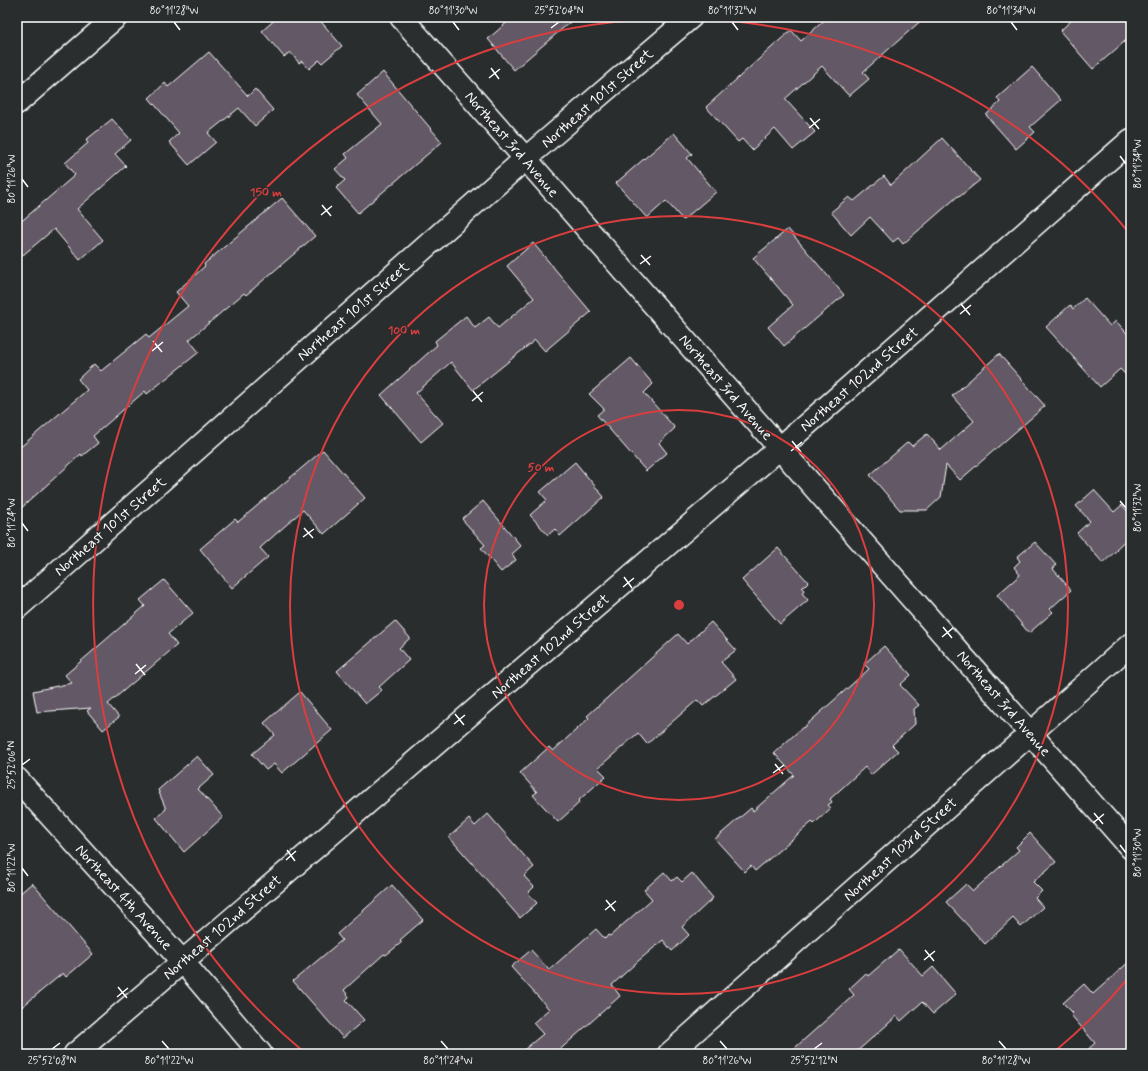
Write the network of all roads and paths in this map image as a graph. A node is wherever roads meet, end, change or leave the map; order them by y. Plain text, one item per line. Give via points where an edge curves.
1 (116, 17) edge
2 (401, 17) edge
3 (691, 17) edge
4 (17, 103) edge
5 (1131, 140) edge
6 (525, 159) junction
7 (780, 448) junction
8 (17, 608) edge
9 (1131, 644) edge
10 (1030, 734) junction
11 (17, 779) edge
12 (1131, 848) edge
13 (183, 962) junction
14 (75, 1054) edge
15 (261, 1054) edge
16 (669, 1054) edge

1 - 4 street
2 - 6 street, Northeast 3rd Avenue
3 - 6 street, Northeast 101st Street
5 - 7 street, Northeast 102nd Street
6 - 7 street, Northeast 3rd Avenue
6 - 8 street, Northeast 101st Street
7 - 10 street, Northeast 3rd Avenue
7 - 13 street, Northeast 102nd Street
9 - 10 street, Northeast 103rd Street
10 - 12 street, Northeast 3rd Avenue
10 - 16 street, Northeast 103rd Street
11 - 13 street, Northeast 4th Avenue
13 - 14 street, Northeast 102nd Street
13 - 15 street, Northeast 4th Avenue

